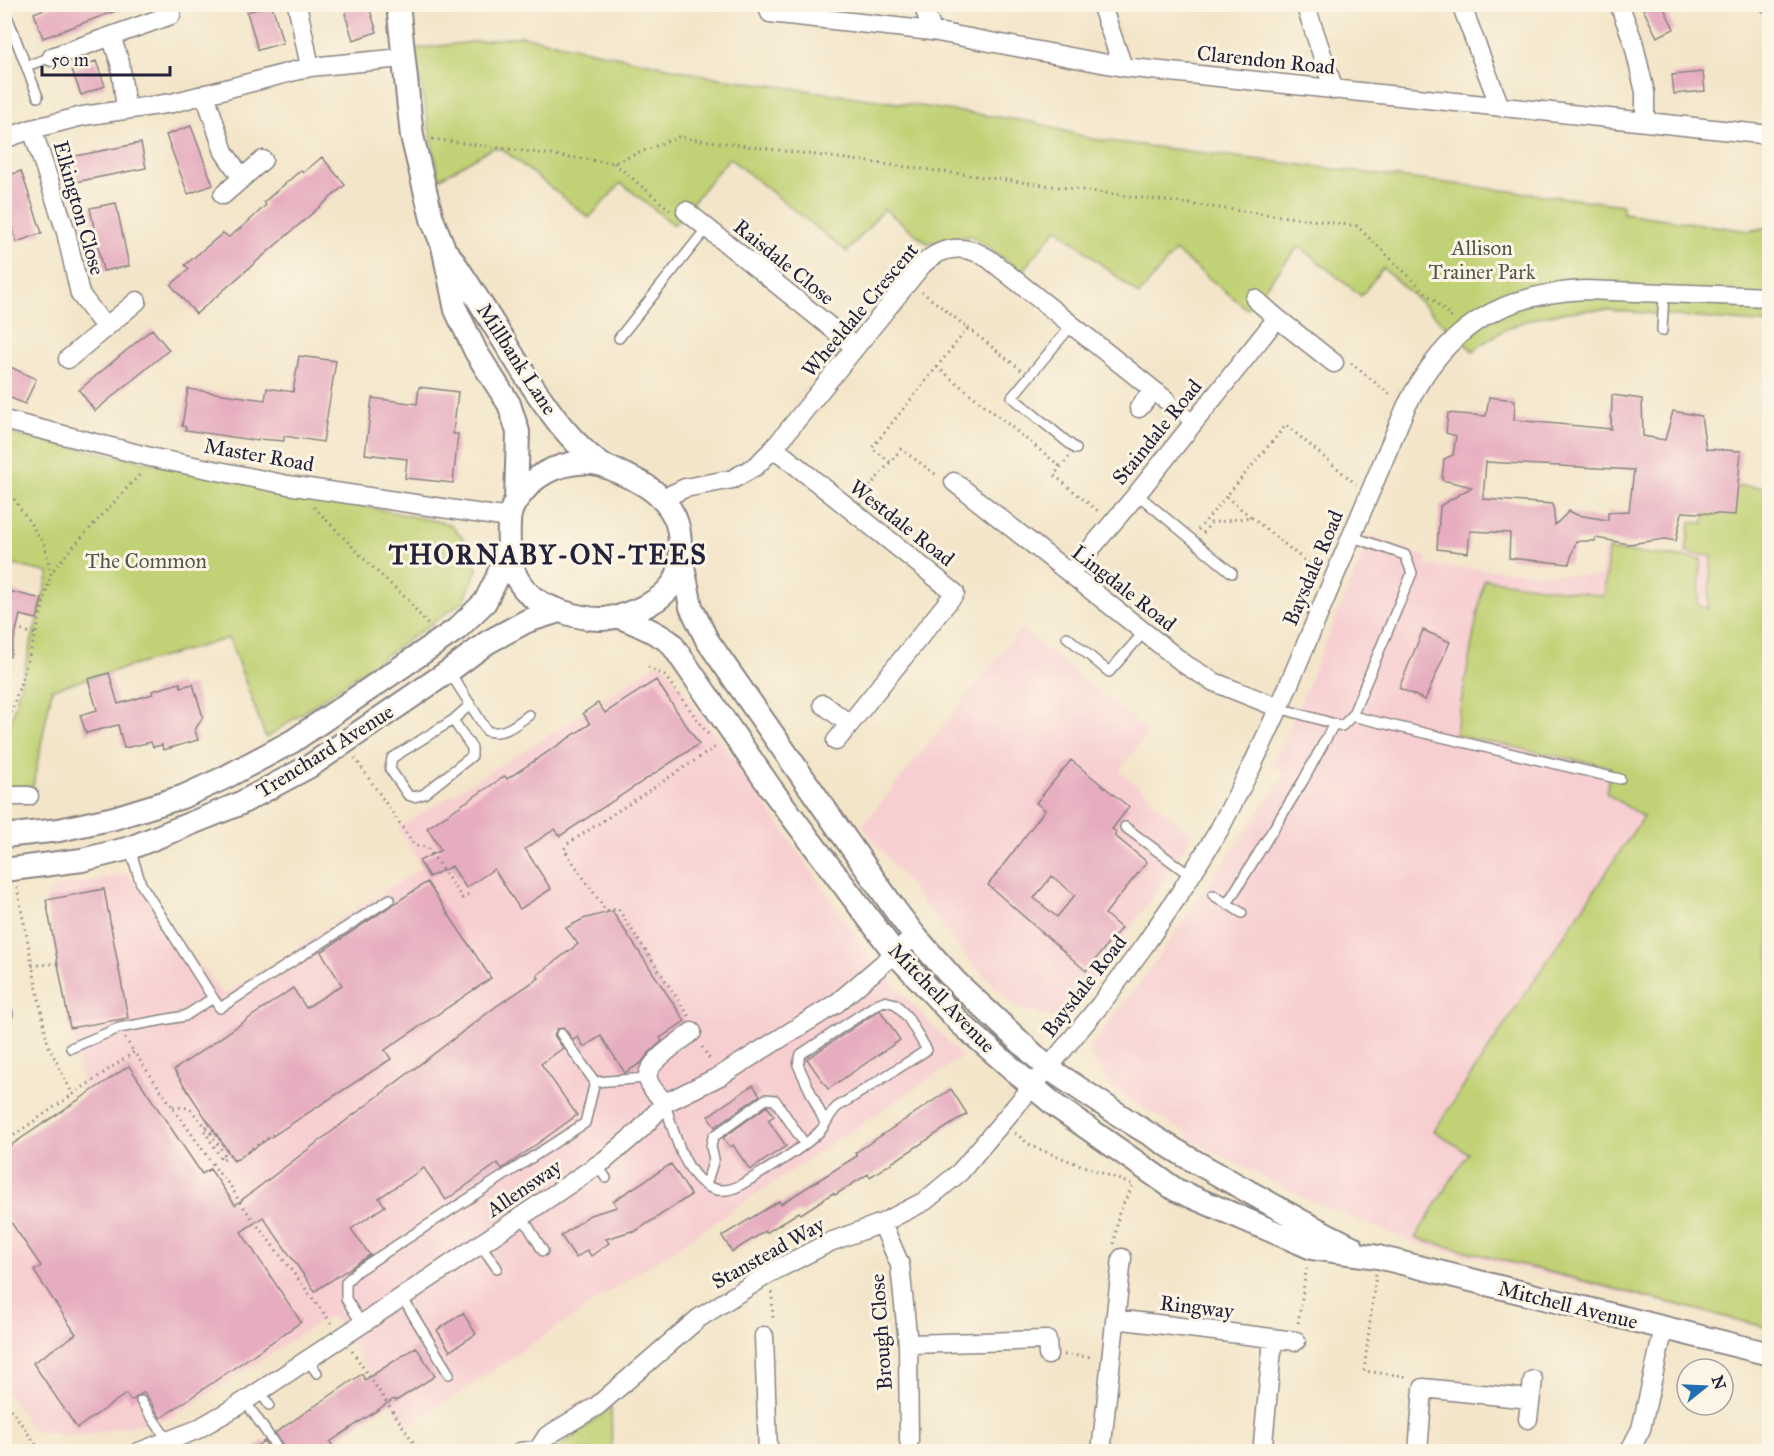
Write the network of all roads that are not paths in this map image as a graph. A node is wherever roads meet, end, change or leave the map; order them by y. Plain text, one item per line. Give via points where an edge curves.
1 (297, 4) edge
2 (398, 4) edge
3 (767, 4) edge
4 (923, 4) edge
5 (1101, 4) edge
6 (1305, 4) edge
7 (1461, 4) edge
8 (1619, 4) edge
9 (171, 15) dead end
10 (4, 17) edge
11 (932, 31) junction
12 (111, 36) junction
13 (52, 57) joint
14 (402, 58) junction
15 (26, 66) junction
16 (310, 66) junction
17 (1123, 67) junction
18 (1334, 90) junction
19 (205, 94) junction
20 (38, 97) dead end
21 (1500, 107) junction
22 (126, 109) junction
23 (1645, 121) junction
24 (32, 129) junction
25 (1770, 135) edge
26 (4, 139) edge
27 (263, 160) dead end
28 (242, 178) junction
29 (223, 195) dead end
30 (686, 211) road end
31 (706, 228) junction
32 (443, 246) junction
33 (1664, 292) junction
34 (1770, 297) edge
35 (1255, 299) dead end
36 (137, 301) dead end
37 (1277, 318) junction
38 (1071, 326) junction
39 (105, 327) junction
40 (1662, 332) dead end
41 (619, 338) dead end
42 (855, 347) junction
43 (68, 359) dead end
44 (1334, 363) road end
45 (1160, 395) junction
46 (1139, 408) dead end
47 (4, 420) edge
48 (1193, 422) junction
49 (774, 448) junction
50 (1076, 449) road end
51 (600, 464) junction
52 (954, 482) road end
53 (1137, 494) junction
54 (662, 499) junction
55 (512, 509) junction
56 (1350, 536) junction
57 (508, 547) junction
58 (682, 561) junction
59 (1071, 573) junction
60 (1232, 573) dead end
61 (559, 611) junction
62 (618, 617) junction
63 (1144, 632) junction
64 (1067, 638) dead end
65 (449, 671) junction
66 (823, 704) dead end
67 (470, 705) junction
68 (1279, 708) junction
69 (529, 715) dead end
70 (1352, 716) junction
71 (453, 720) junction
72 (849, 724) junction
73 (1334, 724) junction
74 (293, 741) junction
75 (836, 741) dead end
76 (310, 766) junction
77 (1620, 779) dead end
78 (4, 796) edge
79 (29, 796) dead end
80 (1125, 827) dead end
81 (4, 836) edge
82 (130, 848) junction
83 (1191, 876) junction
84 (10, 877) edge
85 (1213, 895) dead end
86 (390, 898) dead end
87 (1227, 904) junction
88 (1242, 913) dead end
89 (915, 936) junction
90 (894, 952) junction
91 (213, 998) junction
92 (4, 1002) edge
93 (4, 1024) edge
94 (693, 1032) road end
95 (561, 1034) dead end
96 (71, 1048) dead end
97 (1048, 1068) junction
98 (647, 1078) junction
99 (595, 1082) junction
100 (1032, 1086) junction
101 (665, 1103) junction
102 (825, 1123) junction
103 (804, 1143) junction
104 (706, 1185) junction
105 (522, 1216) junction
106 (882, 1223) junction
107 (480, 1244) junction
108 (543, 1251) dead end
109 (1373, 1255) junction
110 (1122, 1258) road end
111 (496, 1268) dead end
112 (402, 1298) junction
113 (1115, 1319) junction
114 (362, 1324) junction
115 (1664, 1329) junction
116 (764, 1336) road end
117 (1273, 1339) junction
118 (1296, 1341) road end
119 (908, 1344) junction
120 (1770, 1354) edge
121 (1048, 1355) road end
122 (449, 1374) dead end
123 (1533, 1380) dead end
124 (258, 1399) junction
125 (1530, 1399) junction
126 (141, 1401) dead end
127 (1528, 1419) dead end
128 (909, 1441) dead end
129 (168, 1442) junction
130 (1263, 1443) dead end
131 (532, 1451) edge
132 (139, 1452) edge
133 (280, 1452) edge
134 (768, 1452) edge
135 (1101, 1452) edge
136 (1418, 1452) edge
137 (1629, 1452) edge

1 - 16 street
2 - 14 street, Millbank Lane
3 - 11 street, Clarendon Road via 770,13
4 - 11 street
5 - 17 street
6 - 18 street
7 - 21 street
8 - 23 street via 1645,92
9 - 12 street
10 - 15 lane via 8,16
11 - 17 street, Clarendon Road
12 - 13 street
12 - 22 street via 120,63
13 - 15 lane
14 - 16 street
14 - 32 street, Millbank Lane via 412,136 432,219
15 - 20 lane
16 - 19 street
17 - 18 street, Clarendon Road
18 - 21 street, Clarendon Road
19 - 22 street
19 - 28 street via 224,152
21 - 23 street, Clarendon Road
22 - 24 street
23 - 25 street, Clarendon Road
24 - 26 street
24 - 39 street, Elkington Close via 66,231 80,294
27 - 28 street
28 - 29 street
30 - 31 street, Raisdale Close
31 - 41 lane
31 - 42 street, Raisdale Close
32 - 51 street, Millbank Lane via 561,428
32 - 55 street, Millbank Lane via 456,310 476,352 509,404 518,432
33 - 34 street, Baysdale Road
33 - 40 lane
33 - 56 street, Baysdale Road via 1585,290 1533,296 1486,314 1464,330 1438,353 1419,379
35 - 37 street
36 - 39 street
37 - 44 street
37 - 48 street, Staindale Road
38 - 42 street, Wheeldale Crescent via 989,259 975,251 956,248 935,254
38 - 45 street, Wheeldale Crescent
38 - 50 lane via 1012,397
39 - 43 street
42 - 49 street, Wheeldale Crescent
45 - 46 street
45 - 48 street
47 - 55 street, Master Road via 154,458 301,487
48 - 53 street, Staindale Road
49 - 54 street, Wheeldale Crescent via 756,466 733,479 685,488
49 - 72 street, Westdale Road via 955,593
51 - 54 street, Mitchell Avenue via 641,482
51 - 55 street, Mitchell Avenue via 576,463 553,469 534,481
52 - 59 street, Lingdale Road
53 - 59 street, Staindale Road
53 - 60 lane
54 - 58 street, Mitchell Avenue via 679,530
55 - 57 street, Mitchell Avenue
56 - 68 street, Baysdale Road
56 - 70 lane via 1405,555 1412,573
57 - 61 street, Mitchell Avenue via 511,568 528,593
57 - 74 street, Trenchard Avenue via 485,602 457,629
58 - 62 street, Mitchell Avenue via 673,585 646,607
58 - 89 street, Mitchell Avenue via 690,607 707,640
59 - 63 street, Lingdale Road
61 - 62 street, Mitchell Avenue via 600,620
61 - 65 street, Trenchard Avenue via 527,621
62 - 90 street, Mitchell Avenue via 671,643 772,790
63 - 64 lane via 1109,672
63 - 68 street, Lingdale Road via 1186,666 1214,682
65 - 67 lane
65 - 76 street, Trenchard Avenue
66 - 72 street
67 - 69 lane via 488,731 496,734
67 - 71 lane
68 - 73 lane
68 - 83 street, Baysdale Road via 1240,789
70 - 73 lane via 1342,726
70 - 77 lane
71 - 71 lane via 392,759 390,769 408,795 424,794 472,756 472,748
72 - 75 street, Westdale Road
73 - 87 lane
74 - 76 street
74 - 81 street, Trenchard Avenue via 182,797 114,818
76 - 82 street, Trenchard Avenue via 239,804
78 - 79 street
80 - 83 lane
82 - 84 street, Trenchard Avenue
82 - 91 lane via 141,884
83 - 97 street, Baysdale Road via 1144,946
85 - 87 lane
86 - 91 lane via 220,1008
87 - 88 lane
89 - 90 street, Allensway
89 - 97 street, Mitchell Avenue via 955,981
90 - 100 street, Mitchell Avenue via 960,1023
90 - 101 street, Allensway via 837,1003 720,1076
91 - 96 lane via 185,1016 119,1028
92 - 93 lane via 8,1014
94 - 98 street via 655,1062
95 - 99 lane
97 - 100 street, Baysdale Road
97 - 109 street, Mitchell Avenue via 1185,1156
98 - 99 lane
98 - 101 street
99 - 114 lane via 585,1123 357,1271 346,1282 346,1299
100 - 106 street, Stanstead Way via 960,1172 925,1201
100 - 109 street, Mitchell Avenue via 1176,1190 1312,1248
101 - 104 lane via 684,1158 695,1177
101 - 105 street, Allensway via 601,1172
102 - 102 lane via 837,1107 927,1050 896,1004 884,1002 801,1054 798,1065
102 - 103 lane
103 - 104 lane via 731,1189 714,1190
103 - 104 lane via 775,1100 766,1099 713,1137 714,1159
105 - 107 street, Allensway
105 - 108 lane
106 - 119 street, Brough Close via 900,1265
106 - 131 street, Stanstead Way via 830,1242 770,1273 699,1318 597,1406 547,1436
107 - 111 lane
107 - 112 street, Allensway
109 - 115 street, Mitchell Avenue
110 - 113 street
112 - 114 street, Allensway
112 - 122 lane
113 - 117 street, Ringway
113 - 135 street
114 - 124 street, Allensway via 312,1366
115 - 120 street, Mitchell Avenue
115 - 137 street via 1641,1429
116 - 134 street
117 - 118 street, Ringway
117 - 130 street
119 - 121 street via 1047,1340
119 - 128 street, Brough Close
123 - 125 street
124 - 129 street, Allensway
124 - 133 lane
125 - 127 street
125 - 136 street via 1423,1388
126 - 129 lane
129 - 132 street, Allensway

